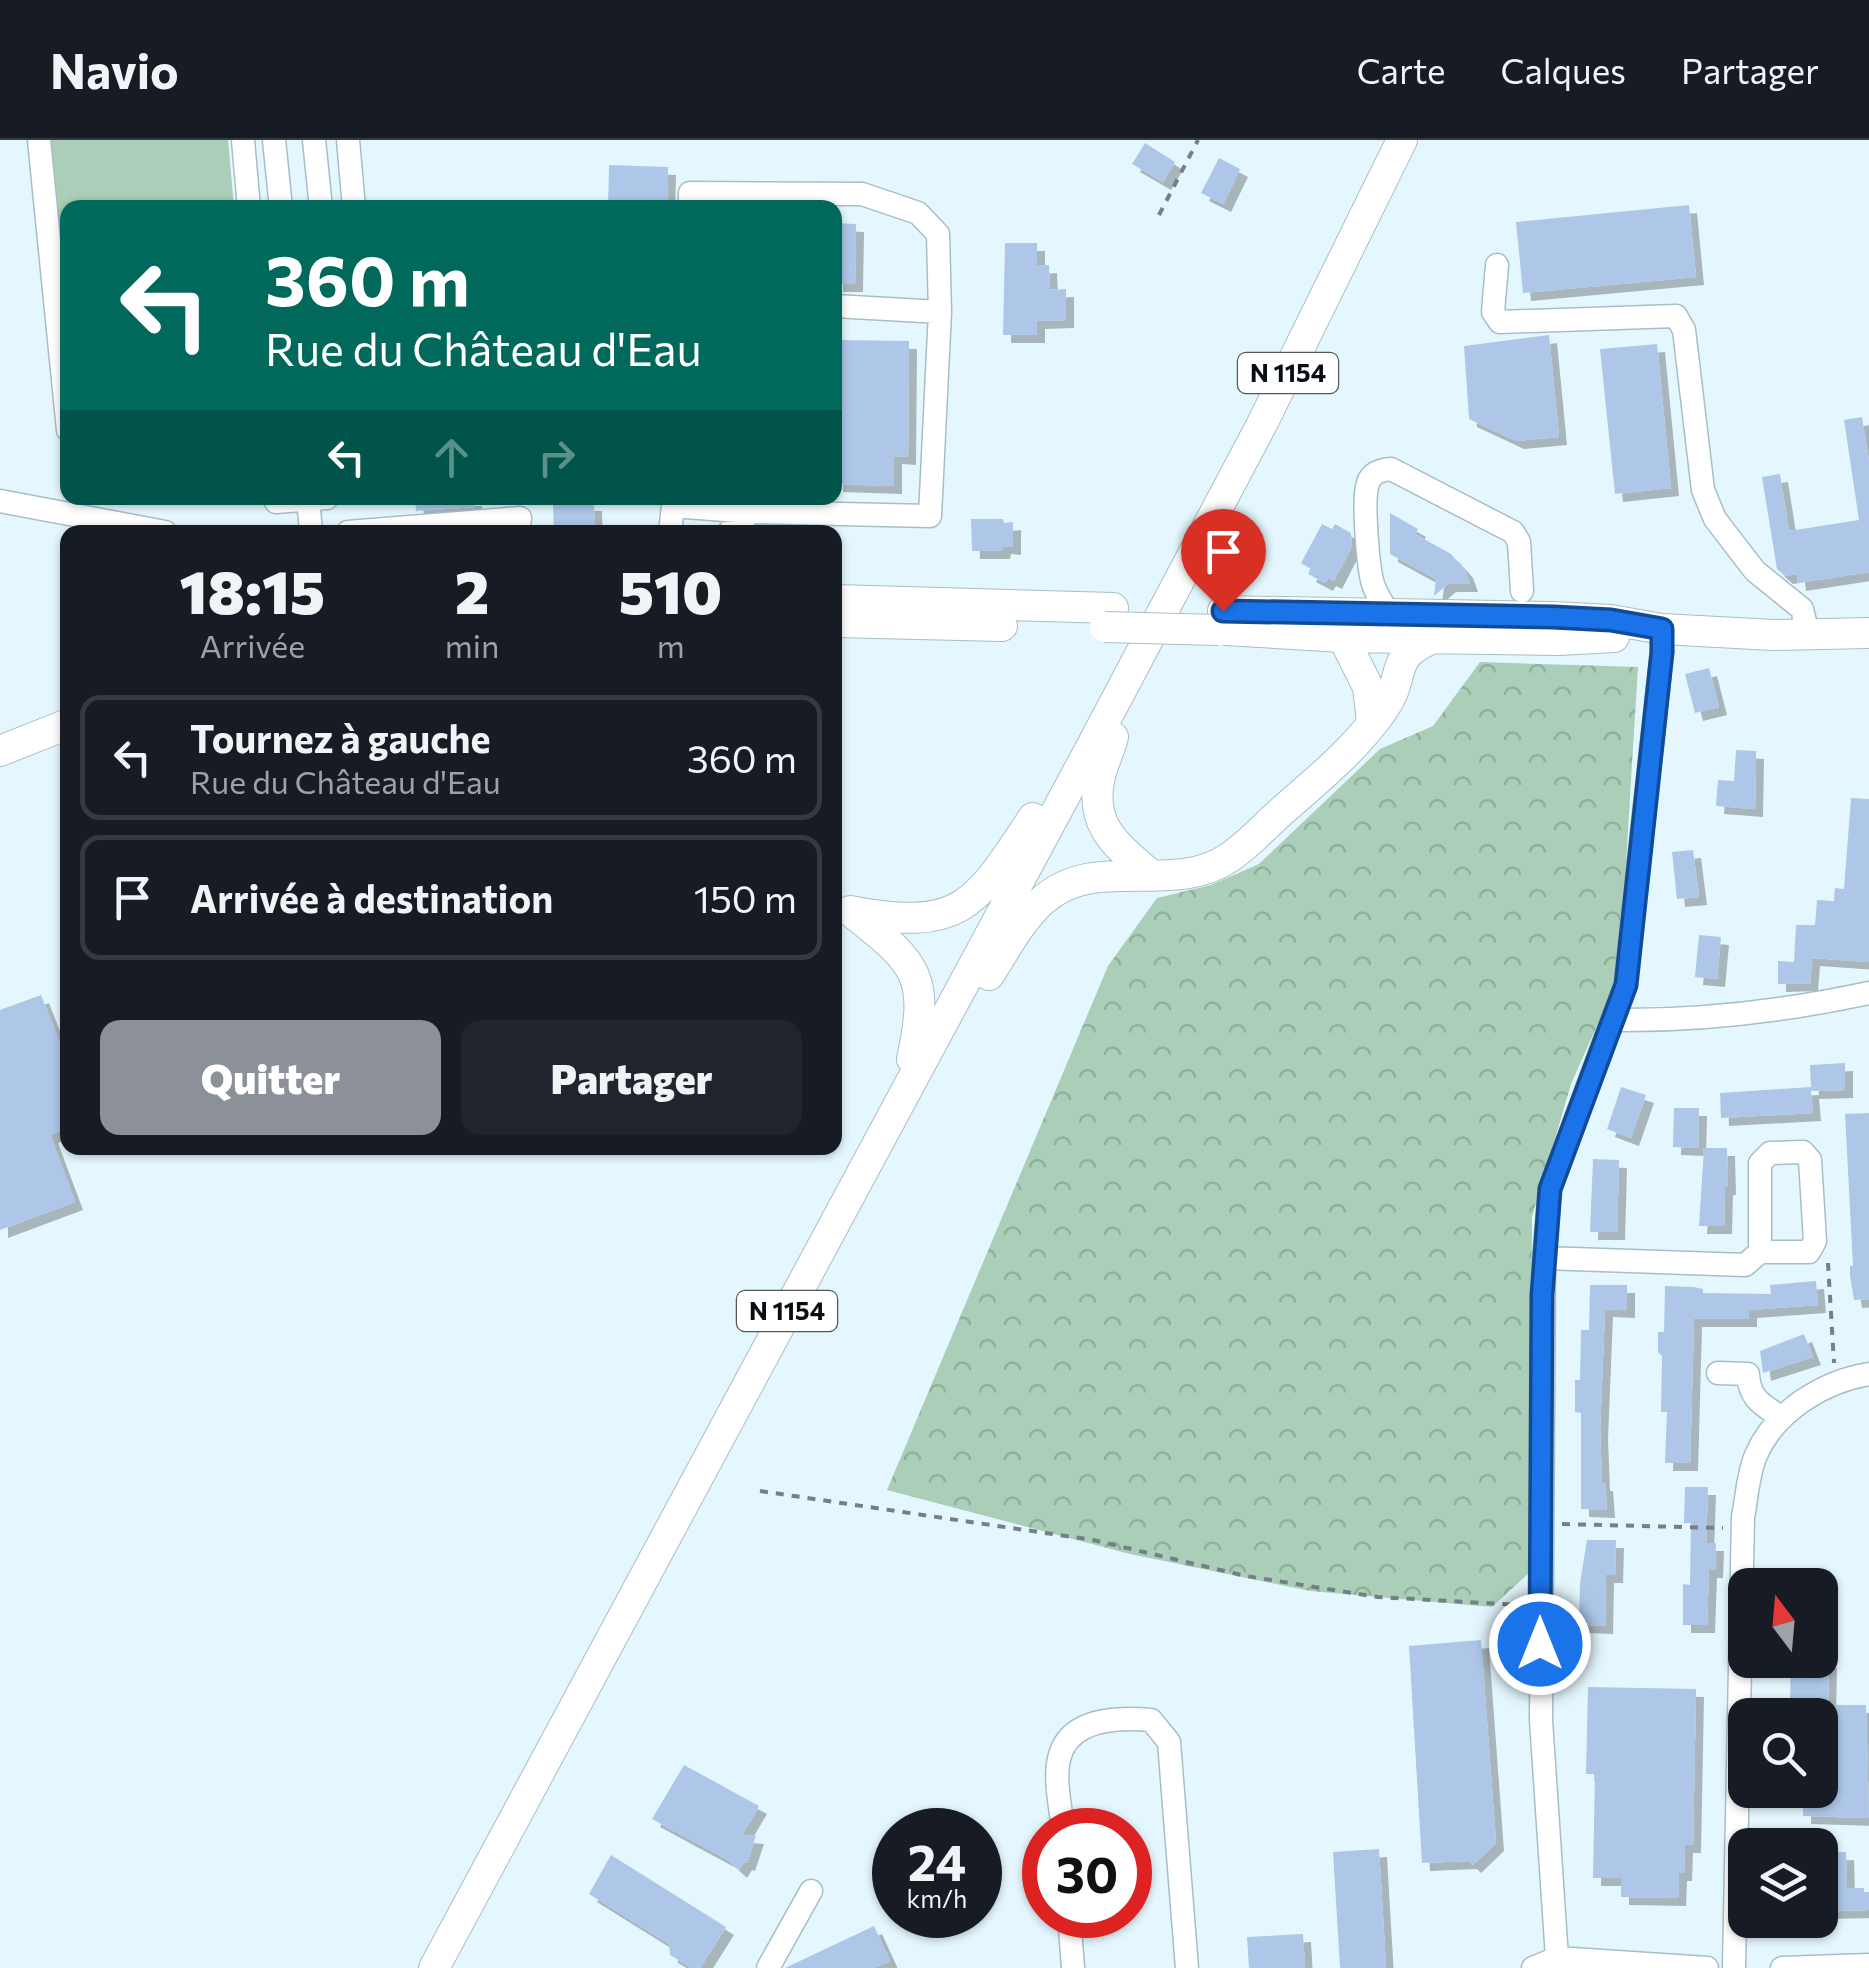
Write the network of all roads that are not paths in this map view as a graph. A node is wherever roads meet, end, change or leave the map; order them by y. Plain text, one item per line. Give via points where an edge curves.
1 (39, 140) edge
2 (242, 140) edge
3 (274, 140) edge
4 (314, 140) edge
5 (348, 140) edge
6 (1402, 140) edge
7 (248, 200) edge
8 (280, 200) edge
9 (320, 200) edge
10 (353, 200) edge
11 (690, 200) edge
12 (1498, 265) dead end
13 (842, 306) edge
14 (940, 312) junction
15 (60, 350) edge
16 (0, 501) edge
17 (697, 505) edge
18 (80, 507) edge
19 (751, 512) junction
20 (519, 516) edge
21 (141, 525) edge
22 (423, 525) edge
23 (737, 525) edge
24 (1522, 591) dead end
25 (842, 600) edge
26 (1109, 618) junction
27 (1221, 620) junction
28 (843, 626) edge
29 (1662, 629) junction
30 (1869, 633) edge
31 (1808, 634) junction
32 (1380, 638) junction
33 (1117, 696) junction
34 (1372, 722) junction
35 (60, 729) edge
36 (0, 751) edge
37 (1089, 752) junction
38 (1152, 876) junction
39 (842, 906) edge
40 (1869, 993) edge
41 (956, 999) junction
42 (1614, 1020) junction
43 (905, 1091) junction
44 (1760, 1252) junction
45 (1544, 1258) junction
46 (1718, 1373) dead end
47 (1869, 1374) edge
48 (1782, 1418) junction
49 (1061, 1808) edge
50 (811, 1891) dead end
51 (1070, 1938) edge
52 (1557, 1958) junction
53 (1869, 1965) edge
54 (434, 1968) edge
55 (768, 1968) edge
56 (1072, 1968) edge
57 (1188, 1968) edge
58 (1533, 1968) edge
59 (1707, 1968) edge
60 (1734, 1968) edge
61 (1782, 1968) edge

1 - 15 street
2 - 7 street
3 - 8 street
4 - 9 street
5 - 10 street
6 - 33 main road, N 1154
11 - 14 street via 690,192 862,194 918,213 938,234
12 - 31 street via 1492,312 1500,322 1676,316 1684,330 1703,490 1755,571 1802,609
13 - 14 street
14 - 19 street via 930,516
16 - 18 street
17 - 19 street
18 - 21 street
19 - 23 street
20 - 22 street
24 - 32 street via 1513,532 1382,470 1367,486
25 - 26 main road
26 - 27 main road
26 - 28 main road
27 - 32 main road
27 - 32 main road
29 - 31 main road
29 - 32 main road via 1592,619
29 - 32 main road via 1609,638 1434,638 1410,650
29 - 42 street via 1626,985
30 - 31 main road
32 - 34 main road via 1386,706
32 - 34 main road via 1361,668
33 - 37 main road, N 1154
33 - 38 main road via 1113,740 1098,787 1100,818 1110,839
34 - 38 main road via 1230,857 1190,874
35 - 36 main road
37 - 39 main road via 1059,780 970,902 938,918 914,920
37 - 41 main road, N 1154
38 - 41 main road via 1088,877 1065,885 1022,924 979,992
39 - 43 main road via 900,950 916,980 922,1011
40 - 42 street via 1682,1021
41 - 43 main road, N 1154
42 - 45 street via 1550,1189
43 - 54 main road, N 1154
44 - 44 street via 1809,1252 1815,1241 1810,1160 1803,1152 1770,1153 1760,1163
44 - 45 street via 1746,1266
45 - 52 street via 1541,1720
46 - 48 street via 1748,1374 1755,1400
47 - 48 street via 1835,1383
48 - 60 street via 1755,1457 1742,1529
49 - 57 street via 1058,1762 1066,1742 1091,1722 1151,1720 1168,1742
50 - 55 street
51 - 56 street
52 - 58 street
52 - 59 street
53 - 61 street

